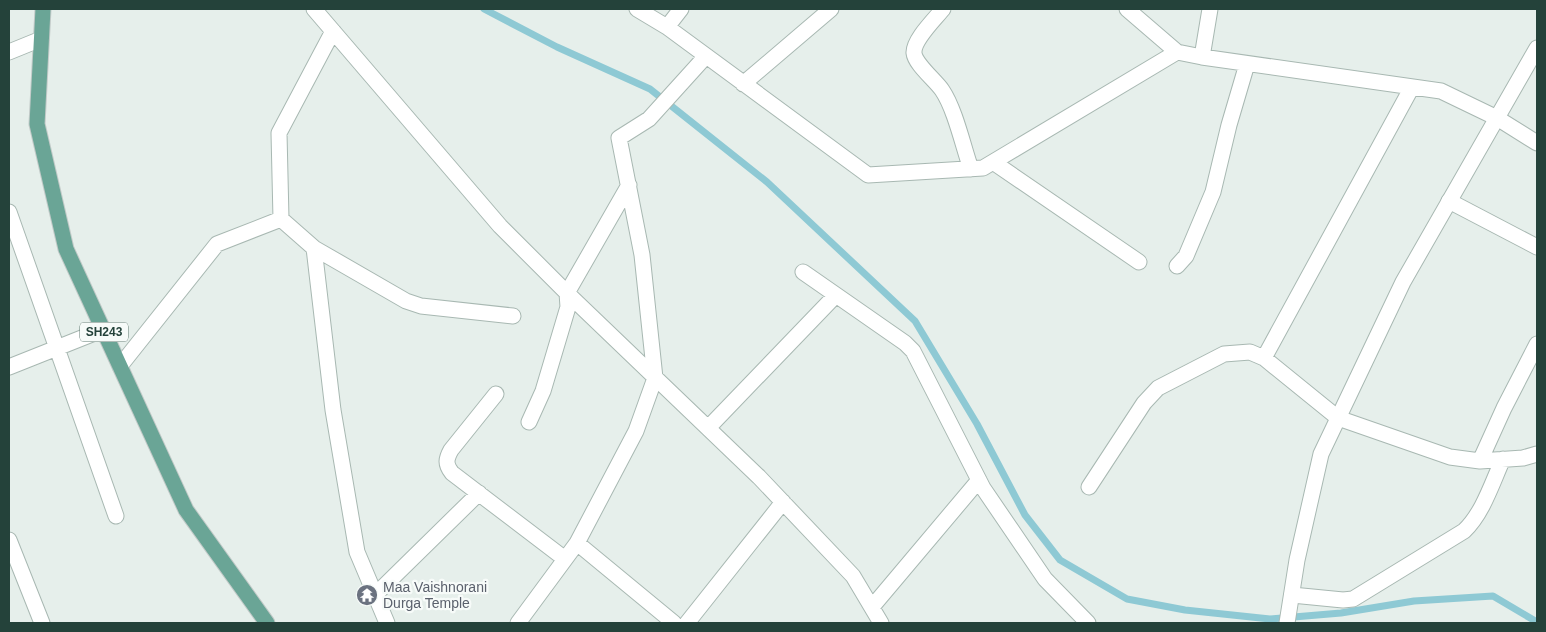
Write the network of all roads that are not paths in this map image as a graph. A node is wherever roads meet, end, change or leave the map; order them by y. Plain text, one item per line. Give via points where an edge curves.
1 (42, 9) edge
2 (314, 9) edge
3 (637, 9) edge
4 (681, 9) edge
5 (831, 9) edge
6 (943, 9) edge
7 (1127, 9) edge
8 (1210, 9) edge
9 (667, 27) junction
10 (333, 31) junction
11 (41, 39) junction
12 (1537, 48) edge
13 (9, 52) edge
14 (1177, 52) junction
15 (706, 56) junction
16 (1202, 57) junction
17 (1247, 64) junction
18 (744, 84) junction
19 (1412, 87) junction
20 (1497, 118) junction
21 (1537, 143) edge
22 (993, 162) junction
23 (971, 169) junction
24 (628, 185) junction
25 (1450, 200) junction
26 (9, 212) edge
27 (281, 219) junction
28 (1537, 247) edge
29 (314, 248) junction
30 (1139, 262) dead end
31 (1177, 266) dead end
32 (803, 272) dead end
33 (566, 293) junction
34 (835, 296) junction
35 (513, 316) dead end
36 (102, 330) junction
37 (1537, 344) edge
38 (56, 348) junction
39 (1264, 358) junction
40 (120, 366) junction
41 (9, 367) edge
42 (655, 378) junction
43 (496, 394) dead end
44 (1338, 418) junction
45 (529, 422) dead end
46 (708, 428) junction
47 (1537, 454) edge
48 (1503, 459) junction
49 (1480, 461) junction
50 (979, 480) junction
51 (1089, 487) dead end
52 (479, 494) junction
53 (783, 502) junction
54 (116, 516) dead end
55 (9, 540) edge
56 (577, 543) junction
57 (565, 559) junction
58 (375, 595) junction
59 (1291, 601) junction
60 (872, 607) junction
61 (42, 623) edge
62 (267, 623) edge
63 (387, 623) edge
64 (518, 623) edge
65 (674, 623) edge
66 (687, 623) edge
67 (881, 623) edge
68 (1088, 623) edge
69 (1287, 623) edge

1 - 11 main road, SH243
2 - 10 street
3 - 9 street
4 - 9 street
5 - 18 street
6 - 23 street via 918,39 915,59 942,90
7 - 14 street
8 - 16 street
9 - 15 street
10 - 27 street via 279,133
10 - 33 street via 500,226
11 - 13 street
11 - 36 main road, SH243 via 37,124 66,249
12 - 20 street
14 - 16 street
14 - 22 street
15 - 18 street
15 - 24 street via 649,119 619,138
16 - 17 street
17 - 19 street
17 - 31 street via 1213,192 1186,256
18 - 23 street via 868,175
19 - 20 street via 1441,91
19 - 39 street
20 - 21 street
20 - 25 street
22 - 23 street via 983,168
22 - 30 street
24 - 33 street
24 - 42 street via 642,255
25 - 28 street
25 - 44 street via 1403,282
26 - 38 street
27 - 29 street
27 - 40 street via 217,244
29 - 35 street via 406,301 421,306
29 - 58 street via 333,410 357,552
32 - 34 street
33 - 42 street
33 - 45 street via 568,307 543,391
34 - 46 street
34 - 50 street via 913,351
36 - 38 street
36 - 40 main road, SH243
37 - 49 street
38 - 41 street
38 - 54 street
39 - 44 street
39 - 51 street via 1250,352 1224,354 1158,388 1144,403
40 - 62 main road, SH243 via 186,510
42 - 46 street
42 - 56 street via 636,432
43 - 52 street via 446,458 452,473
44 - 49 street via 1450,457
44 - 59 street via 1321,454
46 - 53 street
47 - 48 street
48 - 49 street
48 - 59 street via 1478,513 1464,531 1353,599
50 - 60 street
50 - 68 street via 1045,579
52 - 57 street
52 - 58 street
53 - 60 street via 853,576
53 - 66 street
55 - 61 street
56 - 57 street
56 - 65 street
57 - 64 street
58 - 63 street
59 - 69 street
60 - 67 street

